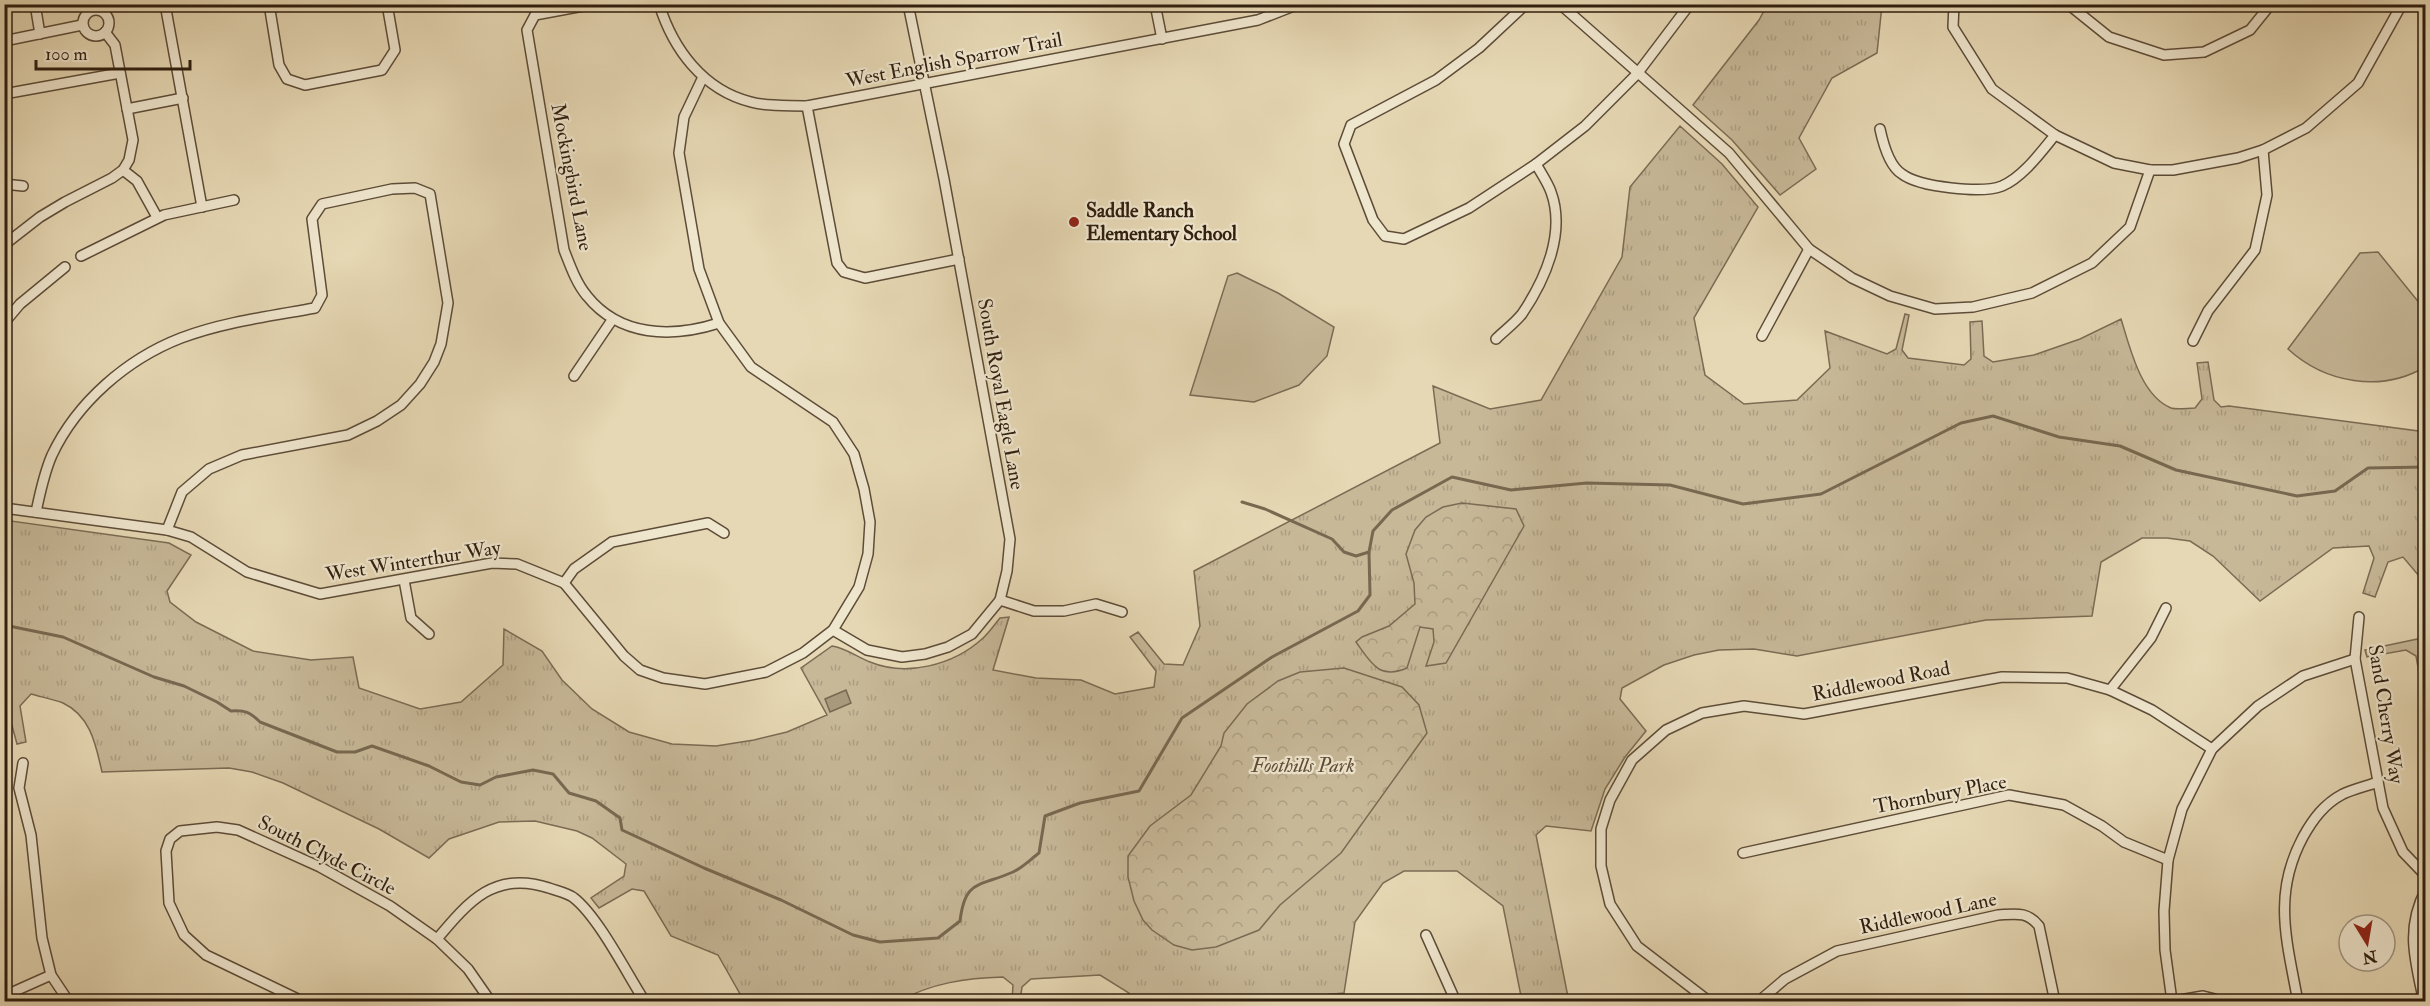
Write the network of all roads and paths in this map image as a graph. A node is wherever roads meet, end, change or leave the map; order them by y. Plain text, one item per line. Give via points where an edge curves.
1 (35, 4) edge
2 (165, 4) edge
3 (268, 4) edge
4 (387, 4) edge
5 (594, 4) edge
6 (659, 4) edge
7 (908, 4) edge
8 (1155, 4) edge
9 (1299, 4) edge
10 (1526, 4) edge
11 (1560, 4) edge
12 (1690, 4) edge
13 (1954, 4) edge
14 (2068, 4) edge
15 (2271, 4) edge
16 (2402, 4) edge
17 (94, 7) edge
18 (82, 25) junction
19 (105, 32) junction
20 (40, 34) junction
21 (1162, 39) junction
22 (4, 41) edge
23 (120, 73) junction
24 (1637, 74) junction
25 (703, 77) junction
26 (925, 85) junction
27 (4, 94) edge
28 (183, 98) junction
29 (807, 106) junction
30 (127, 109) junction
31 (1880, 129) dead end
32 (2055, 135) junction
33 (2263, 150) junction
34 (1536, 164) junction
35 (123, 170) junction
36 (2150, 170) junction
37 (4, 184) edge
38 (23, 186) dead end
39 (234, 200) dead end
40 (202, 207) junction
41 (156, 218) junction
42 (4, 245) edge
43 (1809, 249) junction
44 (81, 256) dead end
45 (959, 259) junction
46 (66, 267) dead end
47 (6, 316) edge
48 (612, 320) junction
49 (719, 323) junction
50 (1762, 336) dead end
51 (1496, 339) dead end
52 (2193, 341) dead end
53 (574, 376) dead end
54 (4, 508) edge
55 (36, 512) junction
56 (167, 530) junction
57 (724, 533) dead end
58 (404, 580) junction
59 (564, 583) junction
60 (1000, 600) junction
61 (2166, 608) dead end
62 (1122, 612) dead end
63 (2359, 616) dead end
64 (833, 630) junction
65 (429, 634) dead end
66 (2355, 659) junction
67 (2110, 690) junction
68 (2212, 749) junction
69 (23, 763) dead end
70 (2378, 782) junction
71 (1743, 853) dead end
72 (2168, 860) junction
73 (2426, 876) edge
74 (2426, 889) edge
75 (1426, 935) dead end
76 (437, 939) junction
77 (51, 975) junction
78 (4, 996) edge
79 (2170, 1001) edge
80 (69, 1002) edge
81 (304, 1002) edge
82 (491, 1002) edge
83 (648, 1002) edge
84 (1456, 1002) edge
85 (1710, 1002) edge
86 (1758, 1002) edge
87 (2055, 1002) edge
88 (2216, 1002) edge
89 (2298, 1002) edge
90 (2424, 1002) edge

1 - 20 street
2 - 28 street
3 - 4 street via 279,65 287,79 305,85 382,70 395,50
5 - 48 street, Mockingbird Lane via 535,15 526,30 564,250 586,296
6 - 25 street, West English Sparrow Trail via 677,48
7 - 26 street, South Royal Eagle Lane
8 - 21 street
9 - 21 street, West English Sparrow Trail via 1258,20
10 - 34 street via 1479,48 1436,80 1351,125 1344,144 1373,220 1385,236 1404,239 1469,208
11 - 24 street
12 - 24 street
13 - 32 street via 1953,27 1992,89
14 - 15 street via 2109,37 2164,56 2204,52 2250,30
16 - 33 street via 2358,83 2306,128
17 - 18 street via 84,16
17 - 19 street via 106,16
18 - 19 street via 94,36
18 - 20 street
19 - 23 street via 115,45
20 - 22 street
21 - 26 street, West English Sparrow Trail
23 - 27 street
23 - 30 street
24 - 34 street via 1585,126
24 - 43 street via 1730,153
25 - 29 street, West English Sparrow Trail via 752,102
25 - 49 street, West Winterthur Way via 684,117 679,153 699,269
26 - 29 street, West English Sparrow Trail
26 - 45 street, South Royal Eagle Lane
28 - 30 street
28 - 40 street
29 - 45 street via 837,263 844,272 865,278
30 - 35 street via 133,140
31 - 32 street via 1885,151 1901,174 1966,190 2002,186 2031,165
32 - 36 street via 2114,163
33 - 36 street via 2209,164
33 - 52 street via 2267,195 2255,250 2208,310
34 - 51 street via 1551,193 1555,242 1549,263 1521,315
35 - 41 street via 138,181
35 - 42 street via 40,217
36 - 43 street via 2130,227 2091,263 2032,293 1935,309 1890,296 1852,278
37 - 38 street
39 - 40 street
40 - 41 street
41 - 44 street
43 - 50 street
45 - 60 street, South Royal Eagle Lane via 1010,539
46 - 47 street
48 - 49 street, Mockingbird Lane via 665,333
48 - 53 street
49 - 64 street, West Winterthur Way via 751,367 833,422 854,454 870,522 868,554 859,587
54 - 55 street, West Winterthur Way
55 - 56 street, West Winterthur Way
55 - 56 street via 52,456 71,422 133,362 181,338 315,308 322,295 312,219 322,204 392,189 415,188 430,194 448,303 437,353 420,384 401,405 348,435 242,455 209,469 182,492
56 - 58 street, West Winterthur Way via 191,537 247,572 320,594
57 - 59 street via 708,523 612,542 574,568
58 - 59 street, West Winterthur Way via 492,563 518,564
58 - 65 street via 411,618
59 - 64 street, West Winterthur Way via 624,656 640,670 663,678 705,684 766,672 803,653
60 - 62 street via 1034,611 1064,611 1096,604
60 - 64 street, South Royal Eagle Lane via 972,634 925,654 902,657 867,650
61 - 67 street via 2151,638
63 - 66 street, Sand Cherry Way
66 - 68 street via 2303,676 2258,706
66 - 70 street, Sand Cherry Way
67 - 68 street, Riddlewood Road via 2152,710
67 - 85 street, Riddlewood Road via 2067,678 2002,676 1804,714 1744,706 1702,713 1666,730 1632,760 1610,800 1600,830 1601,866 1610,904 1637,946
68 - 72 street via 2182,809
69 - 77 street via 19,788 31,835 42,938
70 - 73 street, Sand Cherry Way via 2383,808 2403,852
70 - 89 street via 2342,795 2315,815 2296,850 2285,886 2284,925
71 - 72 street, Thornbury Place via 2009,795 2064,805 2124,842
72 - 79 street via 2164,911
74 - 90 street via 2416,907 2412,928
75 - 84 street
76 - 81 street, South Clyde Circle via 390,906 320,867 238,830 217,827 180,831 170,838 166,852 169,903 184,935 206,955
76 - 82 street, South Clyde Circle via 468,969
76 - 83 street via 466,906 490,889 518,881 542,886 573,896 589,913
77 - 78 street
77 - 80 street
79 - 88 street via 2203,996
86 - 87 street, Riddlewood Lane via 1785,979 1837,951 1998,915 2023,914 2039,926

